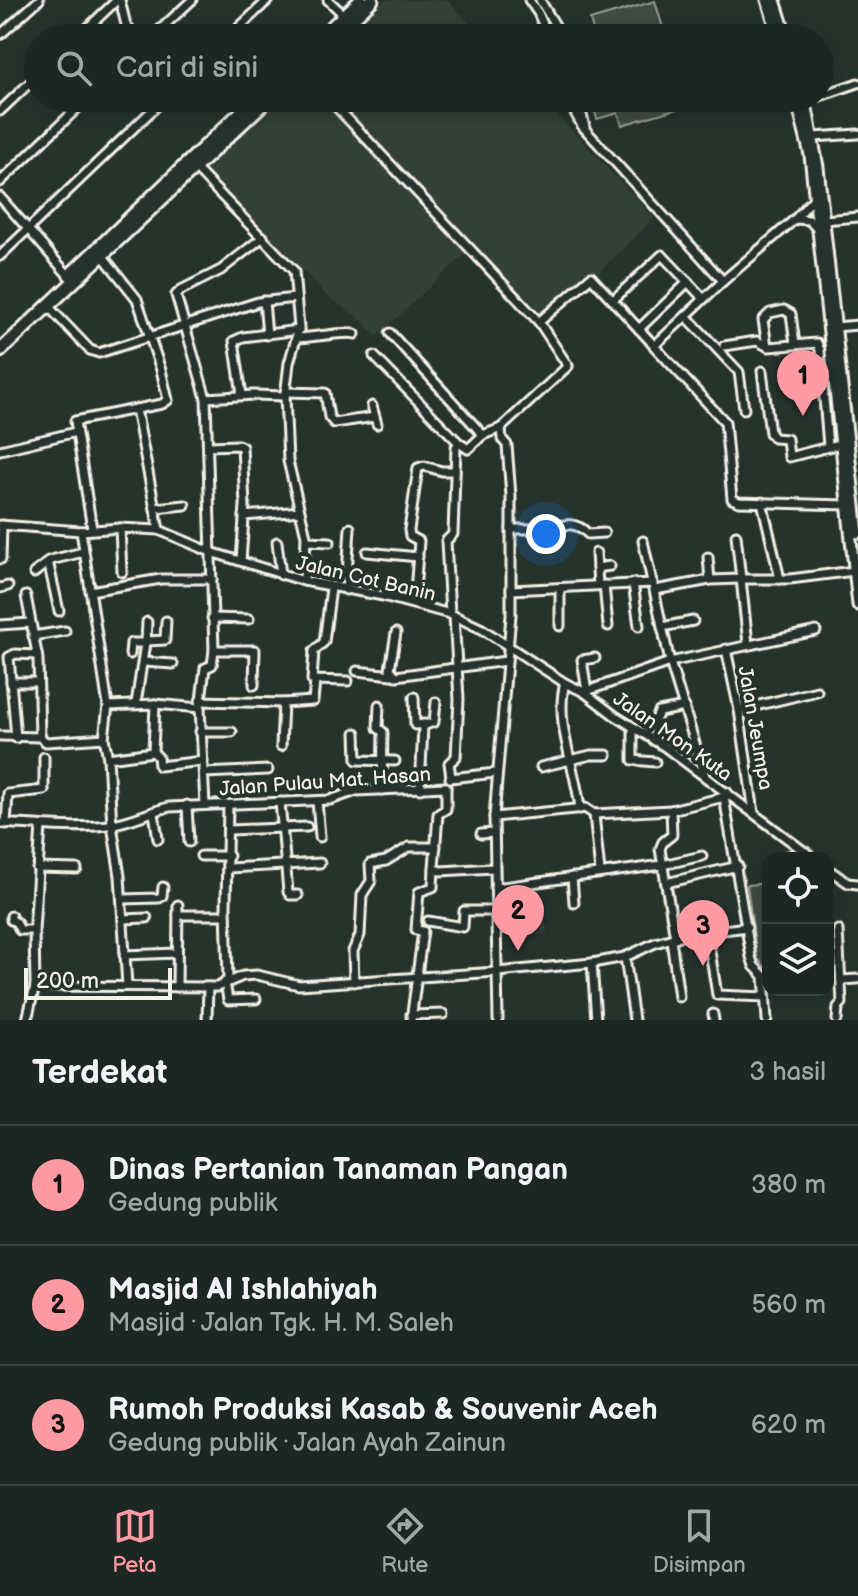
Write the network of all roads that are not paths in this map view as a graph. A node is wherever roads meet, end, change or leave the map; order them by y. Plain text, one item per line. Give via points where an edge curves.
1 (39, 0) edge
2 (119, 0) edge
3 (192, 0) edge
4 (268, 0) edge
5 (328, 0) edge
6 (529, 0) edge
7 (540, 0) edge
8 (767, 0) edge
9 (775, 0) edge
10 (367, 1) edge
11 (542, 10) junction
12 (344, 15) junction
13 (92, 24) edge
14 (126, 24) edge
15 (166, 24) edge
16 (243, 24) edge
17 (335, 24) edge
18 (345, 24) edge
19 (546, 24) edge
20 (550, 24) edge
21 (775, 24) edge
22 (783, 24) edge
23 (0, 35) edge
24 (858, 83) edge
25 (24, 88) edge
26 (834, 91) edge
27 (0, 111) edge
28 (73, 112) edge
29 (149, 112) edge
30 (248, 112) edge
31 (249, 112) edge
32 (341, 112) edge
33 (573, 112) edge
34 (582, 112) edge
35 (806, 112) edge
36 (808, 112) edge
37 (586, 129) junction
38 (858, 134) edge
39 (814, 137) junction
40 (195, 168) junction
41 (0, 182) edge
42 (0, 197) edge
43 (814, 198) junction
44 (858, 217) edge
45 (795, 219) junction
46 (824, 220) junction
47 (29, 229) junction
48 (817, 229) junction
49 (263, 237) junction
50 (102, 255) junction
51 (0, 256) edge
52 (69, 276) junction
53 (723, 281) junction
54 (688, 282) junction
55 (701, 296) dead end
56 (296, 298) junction
57 (613, 300) junction
58 (264, 301) junction
59 (48, 306) junction
60 (687, 317) junction
61 (539, 322) junction
62 (186, 324) junction
63 (858, 325) edge
64 (835, 327) junction
65 (639, 329) junction
66 (390, 333) dead end
67 (298, 334) junction
68 (355, 334) dead end
69 (267, 335) junction
70 (150, 336) junction
71 (0, 341) edge
72 (651, 342) dead end
73 (795, 344) junction
74 (724, 346) dead end
75 (767, 346) junction
76 (0, 351) edge
77 (374, 356) dead end
78 (762, 371) dead end
79 (285, 394) junction
80 (242, 395) junction
81 (206, 398) junction
82 (372, 406) dead end
83 (136, 409) junction
84 (744, 409) dead end
85 (858, 418) edge
86 (844, 426) junction
87 (501, 428) junction
88 (76, 432) junction
89 (483, 435) junction
90 (459, 443) junction
91 (840, 444) junction
92 (208, 446) junction
93 (828, 446) junction
94 (0, 450) edge
95 (455, 471) junction
96 (762, 502) junction
97 (185, 505) dead end
98 (854, 507) edge
99 (155, 508) junction
100 (300, 511) junction
101 (244, 516) junction
102 (1, 526) edge
103 (120, 528) junction
104 (350, 528) dead end
105 (92, 529) junction
106 (511, 529) junction
107 (159, 530) junction
108 (81, 531) junction
109 (604, 533) dead end
110 (858, 533) edge
111 (736, 535) dead end
112 (307, 541) junction
113 (643, 541) dead end
114 (277, 542) dead end
115 (330, 542) dead end
116 (83, 552) junction
117 (211, 552) junction
118 (367, 552) dead end
119 (596, 553) dead end
120 (418, 557) junction
121 (708, 557) dead end
122 (1, 559) edge
123 (48, 561) junction
124 (241, 561) junction
125 (610, 566) dead end
126 (597, 568) junction
127 (854, 571) junction
128 (122, 572) dead end
129 (34, 573) dead end
130 (281, 575) junction
131 (212, 579) junction
132 (741, 579) junction
133 (780, 579) junction
134 (710, 580) junction
135 (304, 581) junction
136 (633, 583) junction
137 (601, 585) junction
138 (654, 587) junction
139 (331, 588) junction
140 (560, 588) junction
141 (346, 590) junction
142 (511, 590) junction
143 (90, 591) junction
144 (26, 596) dead end
145 (414, 604) junction
146 (858, 605) edge
147 (59, 611) dead end
148 (452, 615) junction
149 (212, 618) junction
150 (249, 619) dead end
151 (166, 621) dead end
152 (693, 621) dead end
153 (147, 622) dead end
154 (30, 623) junction
155 (0, 625) edge
156 (560, 626) dead end
157 (608, 626) dead end
158 (639, 626) dead end
159 (662, 627) junction
160 (65, 631) dead end
161 (816, 631) dead end
162 (396, 633) dead end
163 (33, 636) junction
164 (145, 642) junction
165 (748, 644) junction
166 (509, 648) junction
167 (726, 649) junction
168 (214, 650) junction
169 (130, 654) dead end
170 (37, 655) junction
171 (595, 658) dead end
172 (506, 661) junction
173 (144, 662) junction
174 (670, 662) junction
175 (173, 664) dead end
176 (458, 667) junction
177 (357, 671) dead end
178 (392, 675) junction
179 (348, 681) dead end
180 (38, 682) junction
181 (315, 682) junction
182 (565, 683) junction
183 (254, 685) dead end
184 (12, 686) junction
185 (0, 689) edge
186 (817, 691) dead end
187 (586, 692) junction
188 (414, 697) dead end
189 (436, 702) dead end
190 (283, 703) junction
191 (136, 704) junction
192 (155, 704) junction
193 (200, 705) junction
194 (379, 705) dead end
195 (108, 706) junction
196 (685, 707) junction
197 (739, 710) junction
198 (425, 724) junction
199 (633, 727) junction
200 (200, 732) junction
201 (232, 732) dead end
202 (356, 733) dead end
203 (0, 736) edge
204 (40, 737) junction
205 (16, 738) junction
206 (104, 738) junction
207 (655, 741) junction
208 (281, 746) dead end
209 (153, 752) junction
210 (607, 755) dead end
211 (44, 757) dead end
212 (108, 758) junction
213 (570, 760) junction
214 (203, 761) junction
215 (383, 761) junction
216 (395, 761) dead end
217 (655, 762) dead end
218 (541, 767) dead end
219 (268, 770) dead end
220 (204, 773) junction
221 (496, 773) junction
222 (705, 776) junction
223 (451, 777) junction
224 (446, 787) junction
225 (420, 789) junction
226 (382, 790) junction
227 (725, 794) junction
228 (317, 801) junction
229 (280, 802) junction
230 (187, 805) junction
231 (205, 805) junction
232 (228, 805) junction
233 (580, 809) junction
234 (671, 810) junction
235 (154, 813) junction
236 (754, 813) junction
237 (594, 814) junction
238 (494, 817) junction
239 (3, 824) edge
240 (112, 825) junction
241 (41, 826) junction
242 (307, 827) dead end
243 (282, 828) junction
244 (229, 830) junction
245 (494, 833) junction
246 (481, 834) dead end
247 (320, 837) dead end
248 (158, 839) dead end
249 (189, 842) dead end
250 (436, 847) junction
251 (806, 852) edge
252 (201, 856) dead end
253 (229, 856) junction
254 (702, 856) dead end
255 (320, 863) dead end
256 (287, 864) junction
257 (662, 865) junction
258 (738, 866) junction
259 (37, 868) junction
260 (229, 868) junction
261 (434, 868) junction
262 (494, 868) junction
263 (77, 869) dead end
264 (600, 872) junction
265 (834, 873) edge
266 (572, 877) junction
267 (666, 883) junction
268 (858, 884) edge
269 (163, 887) dead end
270 (495, 888) junction
271 (298, 895) dead end
272 (122, 899) junction
273 (574, 903) dead end
274 (178, 905) dead end
275 (496, 911) junction
276 (178, 915) junction
277 (223, 915) dead end
278 (11, 916) dead end
279 (147, 918) dead end
280 (123, 919) junction
281 (428, 921) dead end
282 (747, 927) junction
283 (34, 930) junction
284 (838, 930) dead end
285 (707, 932) junction
286 (673, 938) junction
287 (177, 953) junction
288 (124, 955) junction
289 (625, 957) junction
290 (592, 963) junction
291 (497, 972) junction
292 (417, 976) junction
293 (858, 979) edge
294 (841, 980) junction
295 (227, 981) junction
296 (354, 982) junction
297 (35, 986) junction
298 (127, 986) junction
299 (177, 987) junction
300 (208, 987) junction
301 (679, 997) dead end
302 (765, 997) junction
303 (256, 999) dead end
304 (443, 1014) dead end
305 (411, 1017) edge
306 (27, 1020) edge
307 (207, 1020) edge
308 (498, 1020) edge
309 (596, 1020) edge
310 (634, 1020) edge
311 (767, 1020) edge
312 (837, 1020) edge

1 - 23 street
2 - 13 street
2 - 14 street
3 - 15 street
4 - 16 street
5 - 12 street
6 - 11 street
7 - 11 street
8 - 21 main road
9 - 22 main road
10 - 12 highway
10 - 18 highway
11 - 19 street
11 - 20 street
12 - 17 highway
24 - 26 street
25 - 27 street
28 - 41 street
29 - 47 street
30 - 52 highway
31 - 40 highway
32 - 61 street
33 - 37 street
34 - 37 street
35 - 43 main road
36 - 39 main road
37 - 53 street
38 - 39 street
39 - 46 main road
40 - 49 street
40 - 50 highway
42 - 47 street
43 - 45 street
43 - 48 main road
44 - 46 street
45 - 48 street via 807,219
45 - 53 street
46 - 64 main road
47 - 51 street
47 - 52 street
48 - 86 main road
49 - 56 street via 292,268
49 - 62 street via 221,270 176,295
50 - 59 highway
50 - 70 street via 131,289
52 - 71 highway
53 - 60 street
54 - 55 street
54 - 57 street via 659,256
54 - 65 street
56 - 58 street
56 - 67 street
57 - 61 street via 591,277
57 - 65 street
58 - 62 street
58 - 69 street
59 - 70 street via 94,352
59 - 76 highway
60 - 84 street via 739,372
60 - 96 street via 654,346 725,422 732,499
61 - 87 street via 568,366
62 - 70 street
62 - 81 street
63 - 64 street
64 - 86 main road
65 - 72 street
66 - 89 street
67 - 68 street
67 - 69 street
67 - 79 street
69 - 80 street via 234,341
70 - 83 street via 168,400
73 - 75 street
73 - 75 street via 791,314 784,310 763,320
73 - 93 street via 819,345
74 - 75 street via 759,341
77 - 90 street
78 - 93 street via 770,433 787,439 789,457
79 - 80 street
79 - 82 street via 326,393 332,422 376,421
79 - 100 street via 287,452
80 - 81 street
81 - 92 street
83 - 88 street via 76,421
83 - 99 street
85 - 86 street
86 - 91 main road
86 - 98 main road
87 - 89 street
87 - 106 street via 507,445
88 - 94 street
88 - 105 street
89 - 90 street via 468,449
90 - 95 street
91 - 93 street
91 - 98 main road
92 - 101 street via 242,447
92 - 117 street
95 - 120 street via 418,468 409,534 419,540
95 - 148 street via 453,532 446,541
96 - 98 street
96 - 133 street
97 - 99 street
98 - 110 main road
98 - 127 main road
99 - 107 street
100 - 101 street
100 - 112 street
101 - 124 street
102 - 108 street, Jalan Cot Banin
102 - 122 street
103 - 105 street, Jalan Cot Banin
103 - 107 street, Jalan Cot Banin
103 - 128 street
104 - 141 street
105 - 108 street, Jalan Cot Banin
106 - 109 street via 569,524 588,534
106 - 142 street
107 - 117 street, Jalan Cot Banin
108 - 116 street
111 - 132 street
112 - 115 street
112 - 135 street
113 - 138 street
114 - 130 street
116 - 123 street
116 - 143 street
117 - 124 street, Jalan Cot Banin
117 - 131 street
118 - 120 street
119 - 126 street
120 - 145 street
121 - 134 street
123 - 129 street
123 - 147 street
124 - 130 street, Jalan Cot Banin
125 - 126 street
126 - 137 street
127 - 133 street
127 - 146 main road
130 - 135 street, Jalan Cot Banin
131 - 143 street via 161,579
131 - 149 street
132 - 133 street
132 - 134 street
132 - 165 street
134 - 138 street
135 - 139 street, Jalan Cot Banin
136 - 137 street
136 - 138 street
136 - 158 street
137 - 140 street
137 - 157 street
138 - 159 street
139 - 141 street, Jalan Cot Banin
139 - 181 street via 324,642 314,651
140 - 142 street
140 - 156 street
141 - 145 street, Jalan Cot Banin
142 - 166 street
143 - 195 street
144 - 154 street
145 - 148 street, Jalan Cot Banin
148 - 166 street, Jalan Cot Banin
148 - 176 street
149 - 150 street
149 - 168 street
151 - 164 street via 165,640
152 - 159 street
153 - 164 street
154 - 155 street
154 - 163 street
159 - 174 street
160 - 163 street
161 - 165 street
162 - 178 street
163 - 170 street
164 - 169 street via 131,643
164 - 173 street
165 - 167 street
166 - 172 street
166 - 182 street, Jalan Mon Kuta
167 - 174 street
167 - 197 street, Jalan Jeumpa
168 - 183 street via 255,650
168 - 193 street via 212,665 205,668
170 - 180 street
170 - 184 street via 10,656
171 - 187 street via 582,660
172 - 176 street
172 - 221 street
173 - 175 street
173 - 191 street
174 - 187 street
174 - 196 street
176 - 178 street
176 - 223 street
177 - 178 street
179 - 181 street
180 - 184 street
180 - 204 street
181 - 190 street via 313,701
182 - 187 street, Jalan Mon Kuta
182 - 213 street via 561,702
184 - 185 street
184 - 205 street
186 - 197 street
187 - 199 street, Jalan Mon Kuta
188 - 198 street via 415,725
189 - 198 street via 434,722
190 - 193 street
190 - 208 street
191 - 192 street
191 - 195 street
192 - 193 street
192 - 209 street
193 - 200 street
194 - 215 street
195 - 206 street
196 - 207 street via 659,712
196 - 222 street
197 - 236 street, Jalan Jeumpa
198 - 225 street
199 - 207 street, Jalan Mon Kuta
199 - 217 street via 633,760
200 - 201 street
200 - 214 street
202 - 215 street via 357,760
203 - 205 street
204 - 205 street
204 - 206 street via 46,742
206 - 212 street
207 - 222 street, Jalan Mon Kuta
209 - 212 street
209 - 214 street via 159,766
210 - 213 street
211 - 239 street via 44,790 8,794
212 - 240 street
213 - 218 street
213 - 233 street
214 - 220 street
215 - 216 street
215 - 226 street
219 - 220 street
220 - 231 street
221 - 223 street
221 - 238 street
222 - 227 street, Jalan Mon Kuta
223 - 224 street
224 - 225 street, Jalan Pulau Mat. Hasan
224 - 250 street
225 - 226 street, Jalan Pulau Mat. Hasan
226 - 228 street, Jalan Pulau Mat. Hasan
227 - 234 street
227 - 236 street, Jalan Mon Kuta
227 - 258 street
228 - 229 street, Jalan Pulau Mat. Hasan
228 - 247 street
229 - 232 street, Jalan Pulau Mat. Hasan
229 - 243 street
230 - 231 street, Jalan Pulau Mat. Hasan
230 - 235 street, Jalan Pulau Mat. Hasan
230 - 249 street
231 - 232 street, Jalan Pulau Mat. Hasan
232 - 244 street
233 - 237 street
233 - 238 street
234 - 237 street
234 - 257 street via 673,830 660,849
235 - 240 street, Jalan Pulau Mat. Hasan
235 - 248 street
236 - 251 street, Jalan Mon Kuta
237 - 264 street
238 - 245 street
239 - 241 street, Jalan Pulau Mat. Hasan
240 - 241 street, Jalan Pulau Mat. Hasan
240 - 272 street
241 - 259 street
242 - 243 street
243 - 244 street
243 - 256 street
244 - 253 street
245 - 246 street
245 - 262 street
250 - 261 street
250 - 296 street via 409,847 370,864 371,881 362,895 360,935 353,951
252 - 253 street
253 - 260 street
254 - 257 street
255 - 256 street
256 - 260 street
256 - 271 street via 288,894
257 - 264 street
257 - 267 street
258 - 267 street
258 - 282 street
259 - 263 street
259 - 283 street
260 - 295 street
261 - 262 street
261 - 292 street via 433,887 419,892 416,930 423,931
262 - 270 street
264 - 266 street
265 - 268 street
266 - 270 street
266 - 273 street
267 - 286 street
269 - 272 street via 159,898
270 - 275 street
272 - 280 street
274 - 276 street
275 - 281 street via 464,911 463,927
275 - 291 street
276 - 277 street
276 - 287 street
278 - 283 street via 20,930
279 - 280 street
280 - 288 street
282 - 285 street
282 - 302 street via 752,963 764,974
283 - 297 street
284 - 294 street
285 - 286 street
285 - 302 street via 717,995
286 - 289 street
286 - 301 street
287 - 288 street
287 - 299 street
288 - 298 street
289 - 290 street
289 - 310 street
290 - 291 street
290 - 309 street
291 - 292 street
291 - 308 street
292 - 296 street
292 - 305 street
293 - 294 street
294 - 312 street
295 - 296 street via 257,975 292,985
295 - 300 street
295 - 303 street via 228,1000
297 - 298 street
297 - 306 street
298 - 299 street
299 - 300 street
300 - 307 street
302 - 311 street
304 - 305 street

